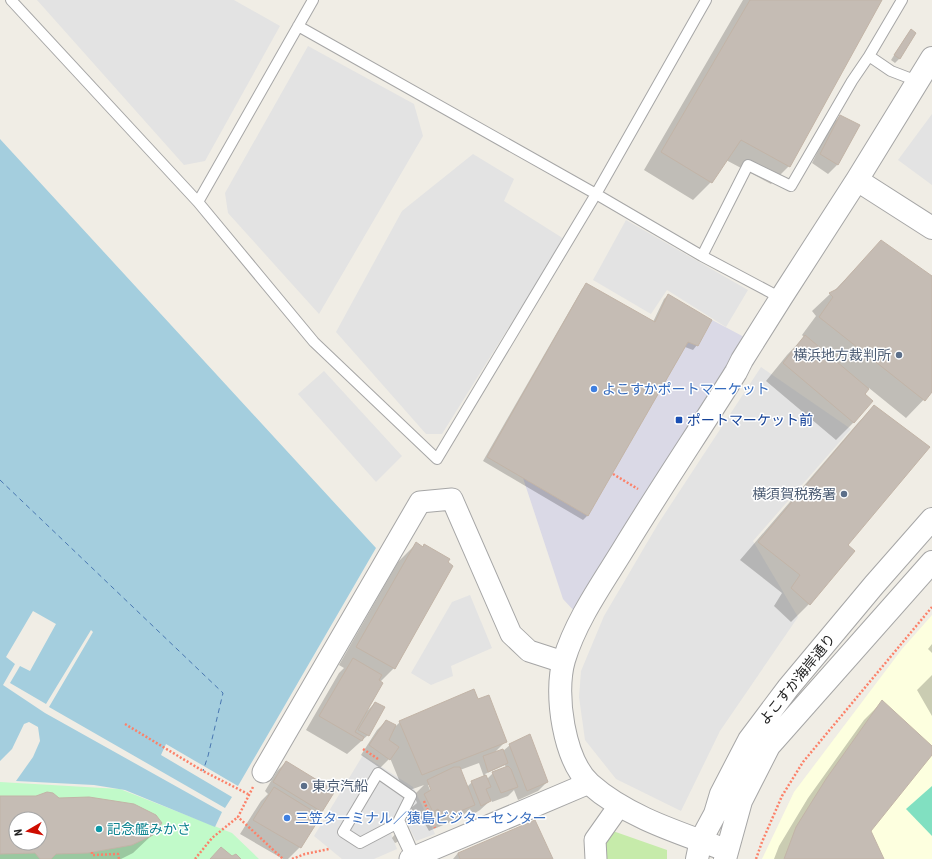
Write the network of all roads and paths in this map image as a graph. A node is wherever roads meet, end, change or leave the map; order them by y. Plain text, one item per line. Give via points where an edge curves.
1 (11, 0) edge
2 (313, 0) edge
3 (706, 0) edge
4 (902, 0) edge
5 (298, 26) junction
6 (869, 56) junction
7 (932, 58) edge
8 (917, 81) junction
9 (857, 180) junction
10 (596, 194) junction
11 (198, 202) junction
12 (932, 228) edge
13 (702, 256) junction
14 (781, 298) junction
15 (613, 474) dead end
16 (641, 490) dead end
17 (932, 519) edge
18 (932, 562) edge
19 (932, 607) edge
20 (563, 662) junction
21 (125, 724) dead end
22 (263, 772) joint
23 (589, 783) junction
24 (248, 794) junction
25 (619, 806) junction
26 (238, 817) junction
27 (329, 849) dead end
28 (699, 850) edge
29 (92, 852) dead end
30 (726, 854) edge
31 (420, 857) edge
32 (119, 859) edge
33 (195, 859) edge
34 (283, 859) edge
35 (292, 859) edge
36 (596, 859) edge
37 (756, 859) edge

1 - 11 lane
2 - 5 lane
3 - 10 lane
4 - 6 lane
5 - 10 lane
5 - 11 lane
6 - 8 lane via 891,71
6 - 13 lane via 791,186 748,165
7 - 8 street
8 - 9 street
9 - 12 street
9 - 14 street
10 - 11 lane via 437,459 314,342
10 - 13 lane
13 - 14 lane
14 - 20 street via 595,594 572,638
15 - 16 path
17 - 28 street, よこすか海岸通り via 788,688 749,740 720,794
18 - 30 street, よこすか海岸通り via 769,746 741,801
19 - 37 path via 803,762 782,796
20 - 22 street via 529,651 511,634 452,499 420,502
20 - 23 street via 559,694 564,728 574,762
21 - 24 path via 203,771
22 - 24 path
23 - 25 street
23 - 31 street
24 - 26 path
25 - 28 street via 664,826
25 - 36 street via 595,840
26 - 33 path via 212,838
26 - 34 path
27 - 35 path
28 - 30 street
29 - 32 path via 92,855 118,854
31 - 31 lane via 396,824 360,843 343,832 378,773 411,796 399,820

